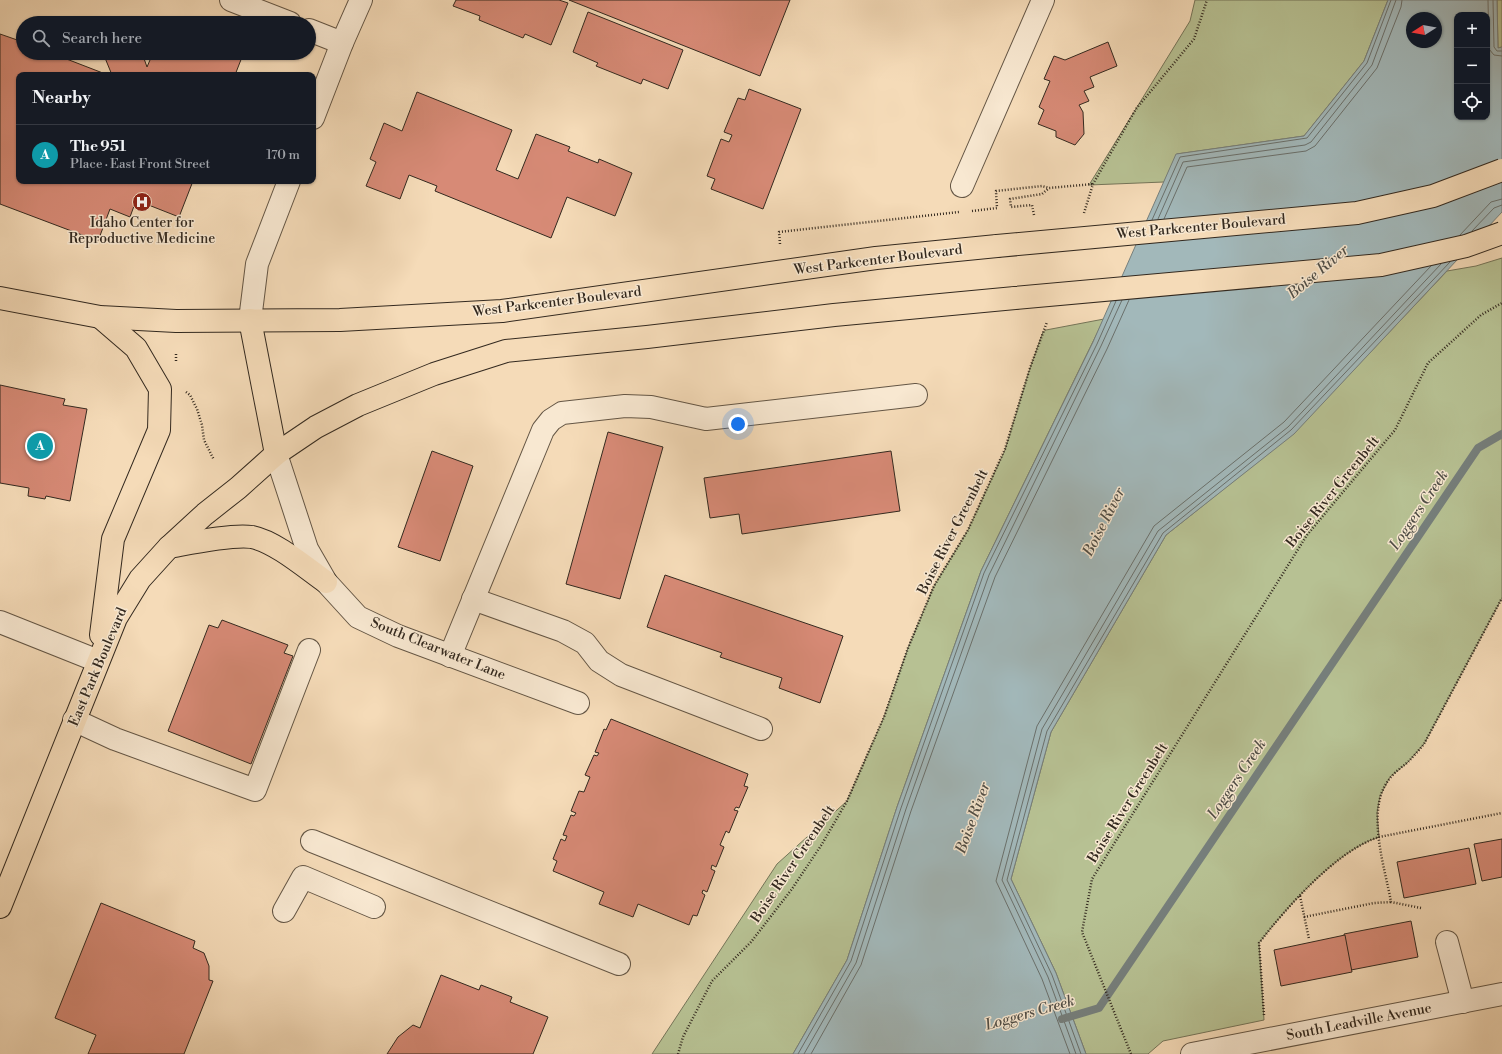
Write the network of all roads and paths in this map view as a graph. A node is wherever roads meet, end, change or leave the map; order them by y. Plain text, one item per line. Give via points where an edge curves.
1 (231, 0) edge
2 (361, 0) edge
3 (1043, 0) edge
4 (1207, 0) edge
5 (272, 16) edge
6 (316, 33) edge
7 (342, 44) junction
8 (316, 110) edge
9 (1502, 170) edge
10 (288, 184) edge
11 (1093, 184) junction
12 (962, 186) dead end
13 (1050, 188) junction
14 (1034, 215) dead end
15 (1081, 220) dead end
16 (1502, 233) edge
17 (780, 244) dead end
18 (0, 298) edge
19 (1502, 303) edge
20 (100, 317) junction
21 (1048, 319) dead end
22 (250, 320) junction
23 (181, 389) dead end
24 (916, 395) dead end
25 (276, 454) junction
26 (214, 460) dead end
27 (169, 547) junction
28 (326, 582) junction
29 (1502, 598) edge
30 (473, 599) junction
31 (0, 622) edge
32 (309, 650) dead end
33 (450, 656) junction
34 (98, 661) junction
35 (578, 703) dead end
36 (74, 720) junction
37 (761, 729) dead end
38 (1502, 813) edge
39 (1379, 837) junction
40 (312, 841) dead end
41 (1300, 896) junction
42 (1391, 902) junction
43 (0, 906) edge
44 (374, 907) dead end
45 (1421, 908) dead end
46 (284, 911) dead end
47 (1304, 917) junction
48 (1309, 939) dead end
49 (1447, 942) dead end
50 (619, 964) dead end
51 (1502, 994) edge
52 (1463, 1002) junction
53 (1264, 1020) dead end
54 (678, 1054) edge
55 (1131, 1054) edge
56 (1192, 1054) edge

1 - 5 street
2 - 7 street
3 - 12 street
4 - 11 path via 1194,39 1136,109
6 - 7 street
7 - 8 street
9 - 22 main road, West Parkcenter Boulevard, bridge via 1433,196 1358,213 876,258 502,311 340,320
10 - 22 street via 257,264
11 - 13 path
11 - 15 path
13 - 14 path via 1042,194 1010,198 1011,207 1032,205
13 - 17 path via 1042,186 996,191 997,208 779,232
16 - 25 main road, bridge via 1466,246 1381,265 826,316 506,351 434,374 358,406 316,428
18 - 20 main road, West Parkcenter Boulevard
19 - 55 path, Boise River Greenbelt via 1481,315 1428,363 1395,430 1307,535 1092,879 1082,932
20 - 22 main road, West Parkcenter Boulevard via 176,321
20 - 34 main road via 136,348 160,389 159,430 113,539
21 - 54 path, Boise River Greenbelt via 1005,450 968,530 934,586 908,648 884,717 848,801 792,889 751,942 712,981 683,1037
22 - 25 main road
23 - 26 path via 190,395 197,409 204,440
24 - 30 street via 706,419 645,407 625,406 562,413 550,420 543,430
25 - 27 main road, East Park Boulevard
25 - 28 street, South Clearwater Lane via 307,550
27 - 28 main road via 240,537 253,538 280,549
27 - 34 main road, East Park Boulevard via 140,579 116,618
28 - 33 street, South Clearwater Lane via 358,617
29 - 39 path via 1424,744 1390,777 1380,796 1377,813
30 - 33 street
30 - 37 street via 563,631 586,643 600,662 621,675
31 - 34 street
32 - 36 street via 255,790 114,740
33 - 35 street, South Clearwater Lane
34 - 36 main road, East Park Boulevard
36 - 43 main road, East Park Boulevard
38 - 39 path
39 - 41 path via 1348,852
39 - 42 path
40 - 50 street
41 - 47 path
41 - 53 path via 1259,943
42 - 45 path
42 - 47 path
44 - 46 street via 303,877
47 - 48 path
49 - 52 street
51 - 52 street, South Leadville Avenue
52 - 56 street, South Leadville Avenue

